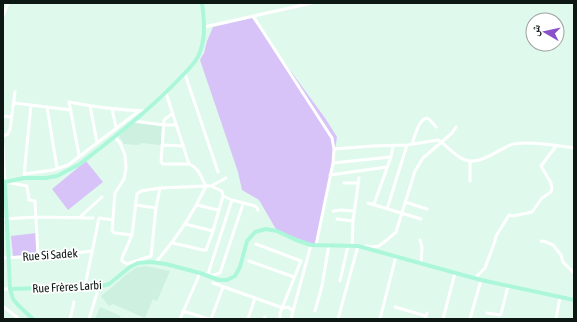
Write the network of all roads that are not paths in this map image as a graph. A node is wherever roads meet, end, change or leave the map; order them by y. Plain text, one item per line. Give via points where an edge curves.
1 (8, 3) edge
2 (202, 3) edge
3 (312, 3) edge
4 (3, 16) edge
5 (253, 16) junction
6 (204, 27) junction
7 (185, 74) junction
8 (15, 92) dead end
9 (166, 93) junction
10 (14, 103) junction
11 (31, 105) junction
12 (90, 106) junction
13 (47, 107) junction
14 (112, 109) junction
15 (71, 110) junction
16 (139, 111) junction
17 (145, 111) junction
18 (172, 114) junction
19 (3, 116) edge
20 (11, 117) junction
21 (133, 121) junction
22 (164, 125) junction
23 (176, 125) junction
24 (116, 127) junction
25 (436, 127) dead end
26 (456, 127) dead end
27 (3, 136) edge
28 (114, 136) junction
29 (97, 142) junction
30 (441, 142) junction
31 (412, 144) junction
32 (162, 145) junction
33 (407, 145) junction
34 (3, 146) edge
35 (184, 146) junction
36 (393, 146) junction
37 (556, 146) junction
38 (574, 148) edge
39 (334, 149) junction
40 (4, 155) edge
41 (79, 155) junction
42 (391, 157) junction
43 (470, 161) junction
44 (333, 163) junction
45 (189, 164) junction
46 (387, 167) junction
47 (57, 168) junction
48 (218, 172) dead end
49 (330, 175) junction
50 (24, 176) junction
51 (226, 178) dead end
52 (359, 178) dead end
53 (4, 181) edge
54 (470, 181) dead end
55 (344, 183) dead end
56 (358, 183) junction
57 (206, 186) junction
58 (211, 186) junction
59 (160, 188) junction
60 (223, 196) junction
61 (102, 197) dead end
62 (232, 200) junction
63 (405, 202) junction
64 (368, 203) dead end
65 (243, 204) junction
66 (374, 204) junction
67 (136, 205) junction
68 (197, 205) junction
69 (156, 208) junction
70 (387, 209) junction
71 (428, 209) dead end
72 (218, 210) junction
73 (258, 210) dead end
74 (333, 211) dead end
75 (354, 211) junction
76 (402, 213) junction
77 (36, 217) junction
78 (79, 218) junction
79 (93, 218) dead end
80 (5, 219) edge
81 (336, 219) dead end
82 (421, 219) dead end
83 (113, 220) junction
84 (353, 221) junction
85 (185, 224) junction
86 (213, 231) junction
87 (132, 235) junction
88 (420, 240) dead end
89 (541, 241) dead end
90 (173, 243) junction
91 (256, 244) dead end
92 (314, 245) junction
93 (329, 245) junction
94 (350, 246) junction
95 (358, 246) junction
96 (92, 251) junction
97 (38, 256) junction
98 (151, 256) junction
99 (396, 256) junction
100 (3, 258) edge
101 (9, 258) junction
102 (249, 261) dead end
103 (151, 262) junction
104 (156, 262) junction
105 (421, 264) junction
106 (197, 273) junction
107 (455, 273) junction
108 (574, 274) edge
109 (208, 275) junction
110 (294, 277) junction
111 (474, 278) junction
112 (480, 280) junction
113 (340, 281) dead end
114 (213, 283) dead end
115 (86, 286) junction
116 (508, 286) junction
117 (223, 287) junction
118 (10, 289) junction
119 (3, 290) edge
120 (97, 293) dead end
121 (560, 297) junction
122 (255, 298) junction
123 (574, 300) edge
124 (74, 302) dead end
125 (3, 307) edge
126 (395, 307) dead end
127 (283, 308) junction
128 (183, 311) junction
129 (315, 311) dead end
130 (487, 313) dead end
131 (426, 316) edge
132 (19, 319) edge
133 (33, 319) edge
134 (70, 319) edge
135 (89, 319) edge
136 (180, 319) edge
137 (210, 319) edge
138 (248, 319) edge
139 (280, 319) edge
140 (291, 319) edge
141 (338, 319) edge
142 (380, 319) edge
143 (443, 319) edge
144 (470, 319) edge
145 (556, 319) edge

1 - 4 street
2 - 6 main road
3 - 5 street
5 - 6 street
5 - 39 street via 332,138
6 - 7 main road via 200,52
7 - 9 main road
7 - 48 street
8 - 10 street
9 - 17 main road
9 - 18 street
10 - 11 street
10 - 20 street
11 - 13 street
11 - 50 street
12 - 14 street
12 - 15 street via 69,102
12 - 29 street
13 - 15 street
13 - 47 street
14 - 16 street
14 - 24 street
15 - 41 street
16 - 17 street
16 - 24 street
17 - 21 main road
18 - 22 street
18 - 23 street
19 - 20 street
20 - 27 street via 9,132
21 - 22 street
21 - 28 main road
22 - 23 street
22 - 32 street
23 - 35 street
24 - 29 street
25 - 31 street via 427,118 424,120 415,132
26 - 30 street
28 - 50 main road via 80,164 57,176
28 - 83 street via 125,155 126,168 124,179 115,193
29 - 41 street
30 - 31 street via 438,140
30 - 43 street via 460,158
30 - 63 street via 423,158 415,171
31 - 33 street
32 - 35 street
32 - 45 street via 161,163
33 - 36 street
33 - 70 street
34 - 40 street
35 - 45 street
36 - 39 street
36 - 42 street
37 - 38 street
37 - 43 street via 524,142
37 - 111 street via 541,166 551,183 551,192 542,198 532,212 509,215 496,236 485,268
39 - 44 street
40 - 53 street
41 - 47 street via 68,164
42 - 44 street
42 - 46 street
43 - 54 street
44 - 49 street
45 - 57 street via 198,170
46 - 49 street
46 - 66 street
47 - 50 street
49 - 92 street
50 - 53 main road
51 - 58 street
52 - 56 street
53 - 77 street via 28,186 29,200 35,201
53 - 80 main road
55 - 56 street
56 - 75 street
57 - 58 street
57 - 59 street
57 - 68 street
58 - 60 street via 222,191
59 - 67 street via 139,192 136,196
59 - 69 street
60 - 62 street
60 - 72 street
61 - 78 street
62 - 65 street
62 - 109 street
63 - 71 street
63 - 76 street
64 - 66 street
65 - 73 street via 255,206
65 - 109 street via 220,273
66 - 70 street
67 - 69 street
67 - 87 street
68 - 72 street
68 - 85 street
69 - 98 street
70 - 76 street
72 - 86 street
74 - 75 street
75 - 84 street
76 - 82 street
76 - 95 street via 396,232 379,246
77 - 78 street
77 - 80 street
77 - 97 street
78 - 79 street
80 - 101 main road
81 - 84 street
83 - 87 street via 113,232
83 - 96 street via 99,218
84 - 94 street
85 - 86 street
85 - 90 street
86 - 90 street via 205,251
87 - 98 street via 122,261 127,264
88 - 105 street
89 - 108 street via 553,245
90 - 104 street
91 - 110 street via 301,261
92 - 93 main road
92 - 109 main road, Rue Frères Larbi via 277,231 266,229 255,232 247,241 235,276 219,280
92 - 140 street
93 - 94 main road
93 - 129 street
94 - 95 main road
94 - 113 street
95 - 99 main road
95 - 141 street
96 - 97 street, Rue Si Sadek
96 - 115 street
97 - 101 street, Rue Si Sadek
98 - 103 street
99 - 105 main road
99 - 142 street
100 - 101 street, Rue Si Sadek
101 - 118 main road
102 - 110 street
103 - 104 main road, Rue Frères Larbi
103 - 115 main road, Rue Frères Larbi via 138,263 130,267 109,284 100,287
104 - 106 main road, Rue Frères Larbi
105 - 107 main road
106 - 109 main road, Rue Frères Larbi
106 - 128 street
107 - 111 main road
107 - 143 street
110 - 127 street
111 - 112 main road
112 - 116 main road
112 - 144 street
114 - 117 street
115 - 118 main road, Rue Frères Larbi
116 - 121 main road
116 - 130 street via 501,314
117 - 122 street
117 - 137 street
118 - 119 street
118 - 133 main road via 13,299
120 - 135 street
121 - 123 main road
121 - 145 street
122 - 127 street
122 - 138 street
124 - 134 street
125 - 132 street
126 - 131 street
127 - 139 street
127 - 140 street via 288,307 293,311
128 - 136 street
128 - 137 street

